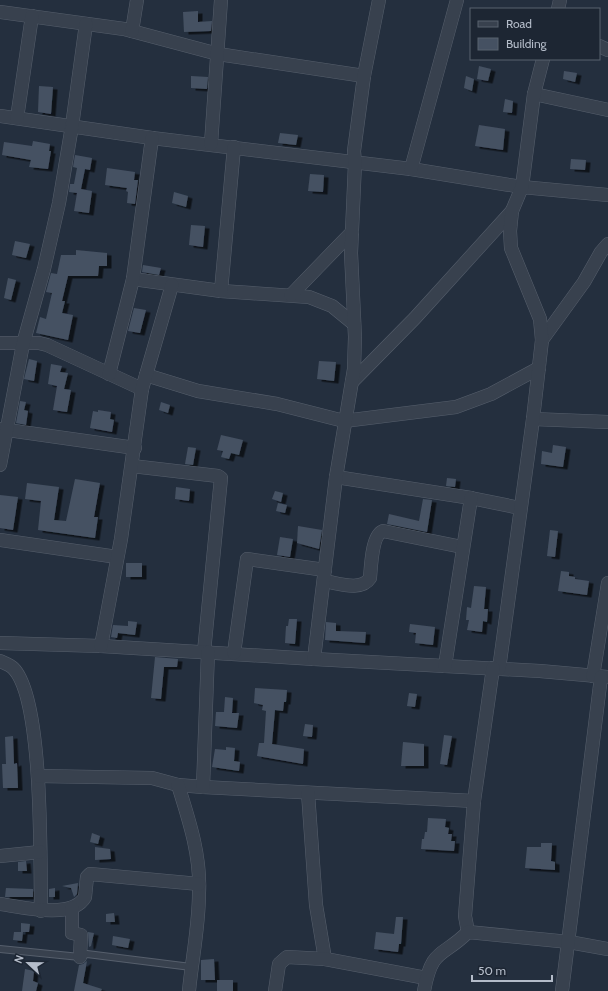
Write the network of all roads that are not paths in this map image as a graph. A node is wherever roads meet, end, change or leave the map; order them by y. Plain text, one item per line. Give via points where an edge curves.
1 (128, 0) edge
2 (137, 0) edge
3 (221, 0) edge
4 (379, 0) edge
5 (457, 0) edge
6 (0, 12) edge
7 (32, 16) junction
8 (86, 24) junction
9 (128, 30) junction
10 (218, 54) junction
11 (543, 60) edge
12 (364, 76) junction
13 (534, 94) junction
14 (608, 110) edge
15 (0, 116) edge
16 (17, 118) junction
17 (72, 126) junction
18 (152, 138) junction
19 (211, 144) junction
20 (234, 147) junction
21 (356, 163) junction
22 (411, 170) junction
23 (522, 187) junction
24 (608, 195) edge
25 (512, 211) junction
26 (352, 232) junction
27 (608, 244) edge
28 (133, 279) junction
29 (172, 285) junction
30 (221, 291) junction
31 (292, 295) junction
32 (354, 324) junction
33 (542, 340) junction
34 (0, 343) edge
35 (23, 344) junction
36 (539, 368) junction
37 (109, 374) junction
38 (146, 375) junction
39 (352, 382) junction
40 (142, 389) junction
41 (533, 419) junction
42 (344, 421) junction
43 (608, 422) edge
44 (3, 429) edge
45 (135, 448) junction
46 (0, 465) edge
47 (132, 466) junction
48 (336, 477) junction
49 (471, 498) junction
50 (520, 508) junction
51 (0, 540) edge
52 (462, 548) junction
53 (117, 557) junction
54 (325, 576) junction
55 (608, 583) edge
56 (0, 643) edge
57 (101, 646) junction
58 (206, 652) junction
59 (234, 654) junction
60 (314, 659) junction
61 (0, 661) edge
62 (445, 666) junction
63 (496, 668) junction
64 (601, 676) edge
65 (38, 776) junction
66 (178, 785) junction
67 (203, 788) junction
68 (308, 793) junction
69 (474, 801) junction
70 (40, 852) junction
71 (0, 856) edge
72 (199, 884) junction
73 (0, 904) edge
74 (72, 908) junction
75 (41, 911) junction
76 (468, 932) junction
77 (569, 942) junction
78 (0, 949) edge
79 (608, 949) edge
80 (80, 957) junction
81 (325, 959) junction
82 (191, 967) junction
83 (426, 978) junction
84 (188, 991) edge
85 (275, 991) edge
86 (424, 991) edge
87 (562, 991) edge

1 - 9 street
2 - 9 street
3 - 10 street
4 - 12 street
5 - 22 street
6 - 7 street
7 - 8 street
7 - 16 street
8 - 9 street
8 - 17 street
9 - 10 street
10 - 12 street
10 - 19 street
11 - 13 street
12 - 21 street via 354,151
13 - 14 street
13 - 23 street
15 - 16 street
16 - 17 street
17 - 18 street
17 - 35 street via 52,238
18 - 19 street
18 - 28 street
19 - 20 street
20 - 21 street
20 - 30 street
21 - 22 street
21 - 26 street
22 - 23 street
23 - 24 street
23 - 25 street
25 - 33 street via 511,248 540,319
25 - 39 street via 415,318
26 - 31 street
26 - 32 street
27 - 33 street
28 - 29 street
28 - 37 street
29 - 30 street
29 - 38 street
30 - 31 street
31 - 32 street via 322,301
32 - 39 street via 355,354
33 - 36 street
34 - 35 street
35 - 37 street via 39,343 55,347
35 - 44 street
36 - 41 street
36 - 42 street via 491,394 456,407
37 - 40 street
38 - 40 street
38 - 42 street via 198,391 277,404
39 - 42 street
40 - 45 street
41 - 43 street
41 - 50 street
42 - 48 street
44 - 45 street
44 - 46 street
45 - 47 street
47 - 53 street
47 - 58 street via 221,478
48 - 49 street
48 - 54 street
49 - 50 street
49 - 52 street
50 - 63 street
51 - 53 street
52 - 54 street via 383,531 376,538 370,578 367,582 358,586
52 - 62 street
53 - 57 street
54 - 59 street via 247,559
54 - 60 street
55 - 64 street
56 - 57 street
57 - 58 street
58 - 59 street
58 - 67 street
59 - 60 street
60 - 62 street
61 - 65 street via 13,669 32,711
62 - 63 street
63 - 64 street
63 - 69 street
64 - 77 street
65 - 66 street via 152,778
65 - 70 street
66 - 67 street
66 - 72 street via 192,830
67 - 68 street
68 - 69 street
68 - 81 street via 316,905
69 - 76 street via 465,916
70 - 71 street
70 - 75 street
72 - 74 street via 90,874 87,877 84,899
72 - 82 street
73 - 75 street
74 - 75 street
74 - 80 street via 72,933 81,935
76 - 77 street
76 - 83 street via 436,956
77 - 79 street
77 - 87 street
78 - 80 lane
80 - 82 lane via 87,954
81 - 83 street
81 - 85 street via 287,957 279,964
82 - 84 street
83 - 86 street

